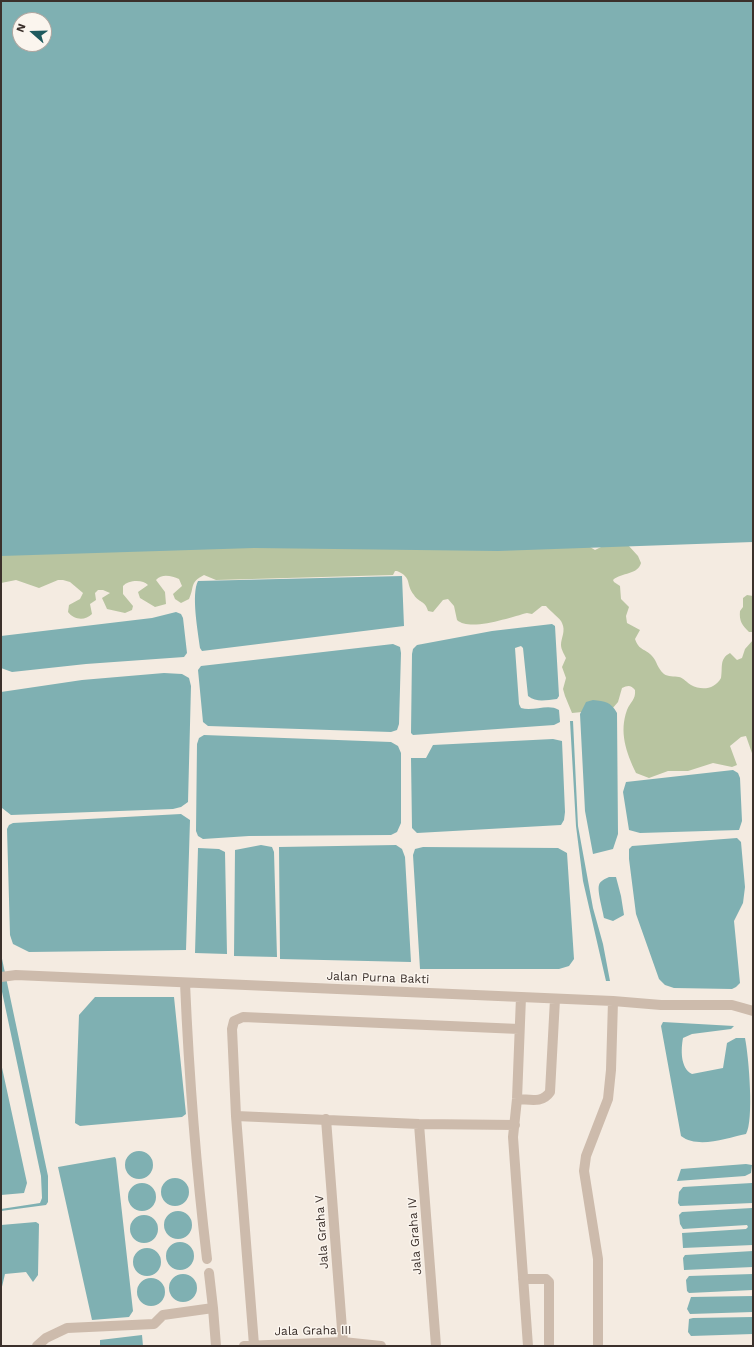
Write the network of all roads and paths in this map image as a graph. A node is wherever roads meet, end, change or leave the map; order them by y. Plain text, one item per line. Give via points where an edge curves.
1 (4, 977) edge
2 (185, 983) junction
3 (521, 997) junction
4 (555, 999) junction
5 (613, 1001) junction
6 (753, 1011) edge
7 (519, 1029) junction
8 (517, 1099) junction
9 (236, 1116) junction
10 (326, 1119) junction
11 (419, 1124) junction
12 (515, 1125) junction
13 (207, 1259) dead end
14 (209, 1273) dead end
15 (523, 1279) junction
16 (213, 1308) junction
17 (343, 1342) junction
18 (37, 1346) edge
19 (216, 1346) edge
20 (249, 1346) edge
21 (378, 1346) edge
22 (436, 1346) edge
23 (528, 1346) edge
24 (548, 1346) edge
25 (598, 1346) edge

1 - 2 street, Jalan Purna Bakti via 16,975
2 - 3 street, Jalan Purna Bakti
2 - 13 street via 190,1081
3 - 4 street, Jalan Purna Bakti
3 - 7 street
4 - 5 street, Jalan Purna Bakti
4 - 8 street via 550,1092 542,1100
5 - 6 street, Jalan Purna Bakti via 661,1005 732,1005
5 - 25 street via 608,1099 586,1156 584,1171 598,1259
7 - 8 street
7 - 9 street via 243,1017 234,1021 232,1029
8 - 12 street
9 - 10 street
9 - 20 street
10 - 11 street
10 - 17 street, Jala Graha V
11 - 12 street
11 - 22 street, Jala Graha IV
12 - 15 street via 513,1137
14 - 16 street
15 - 23 street
15 - 24 street via 546,1279 549,1282
16 - 18 street via 162,1315 154,1324 67,1328 46,1338
16 - 19 street
17 - 20 street, Jala Graha III
17 - 21 street, Jala Graha III

